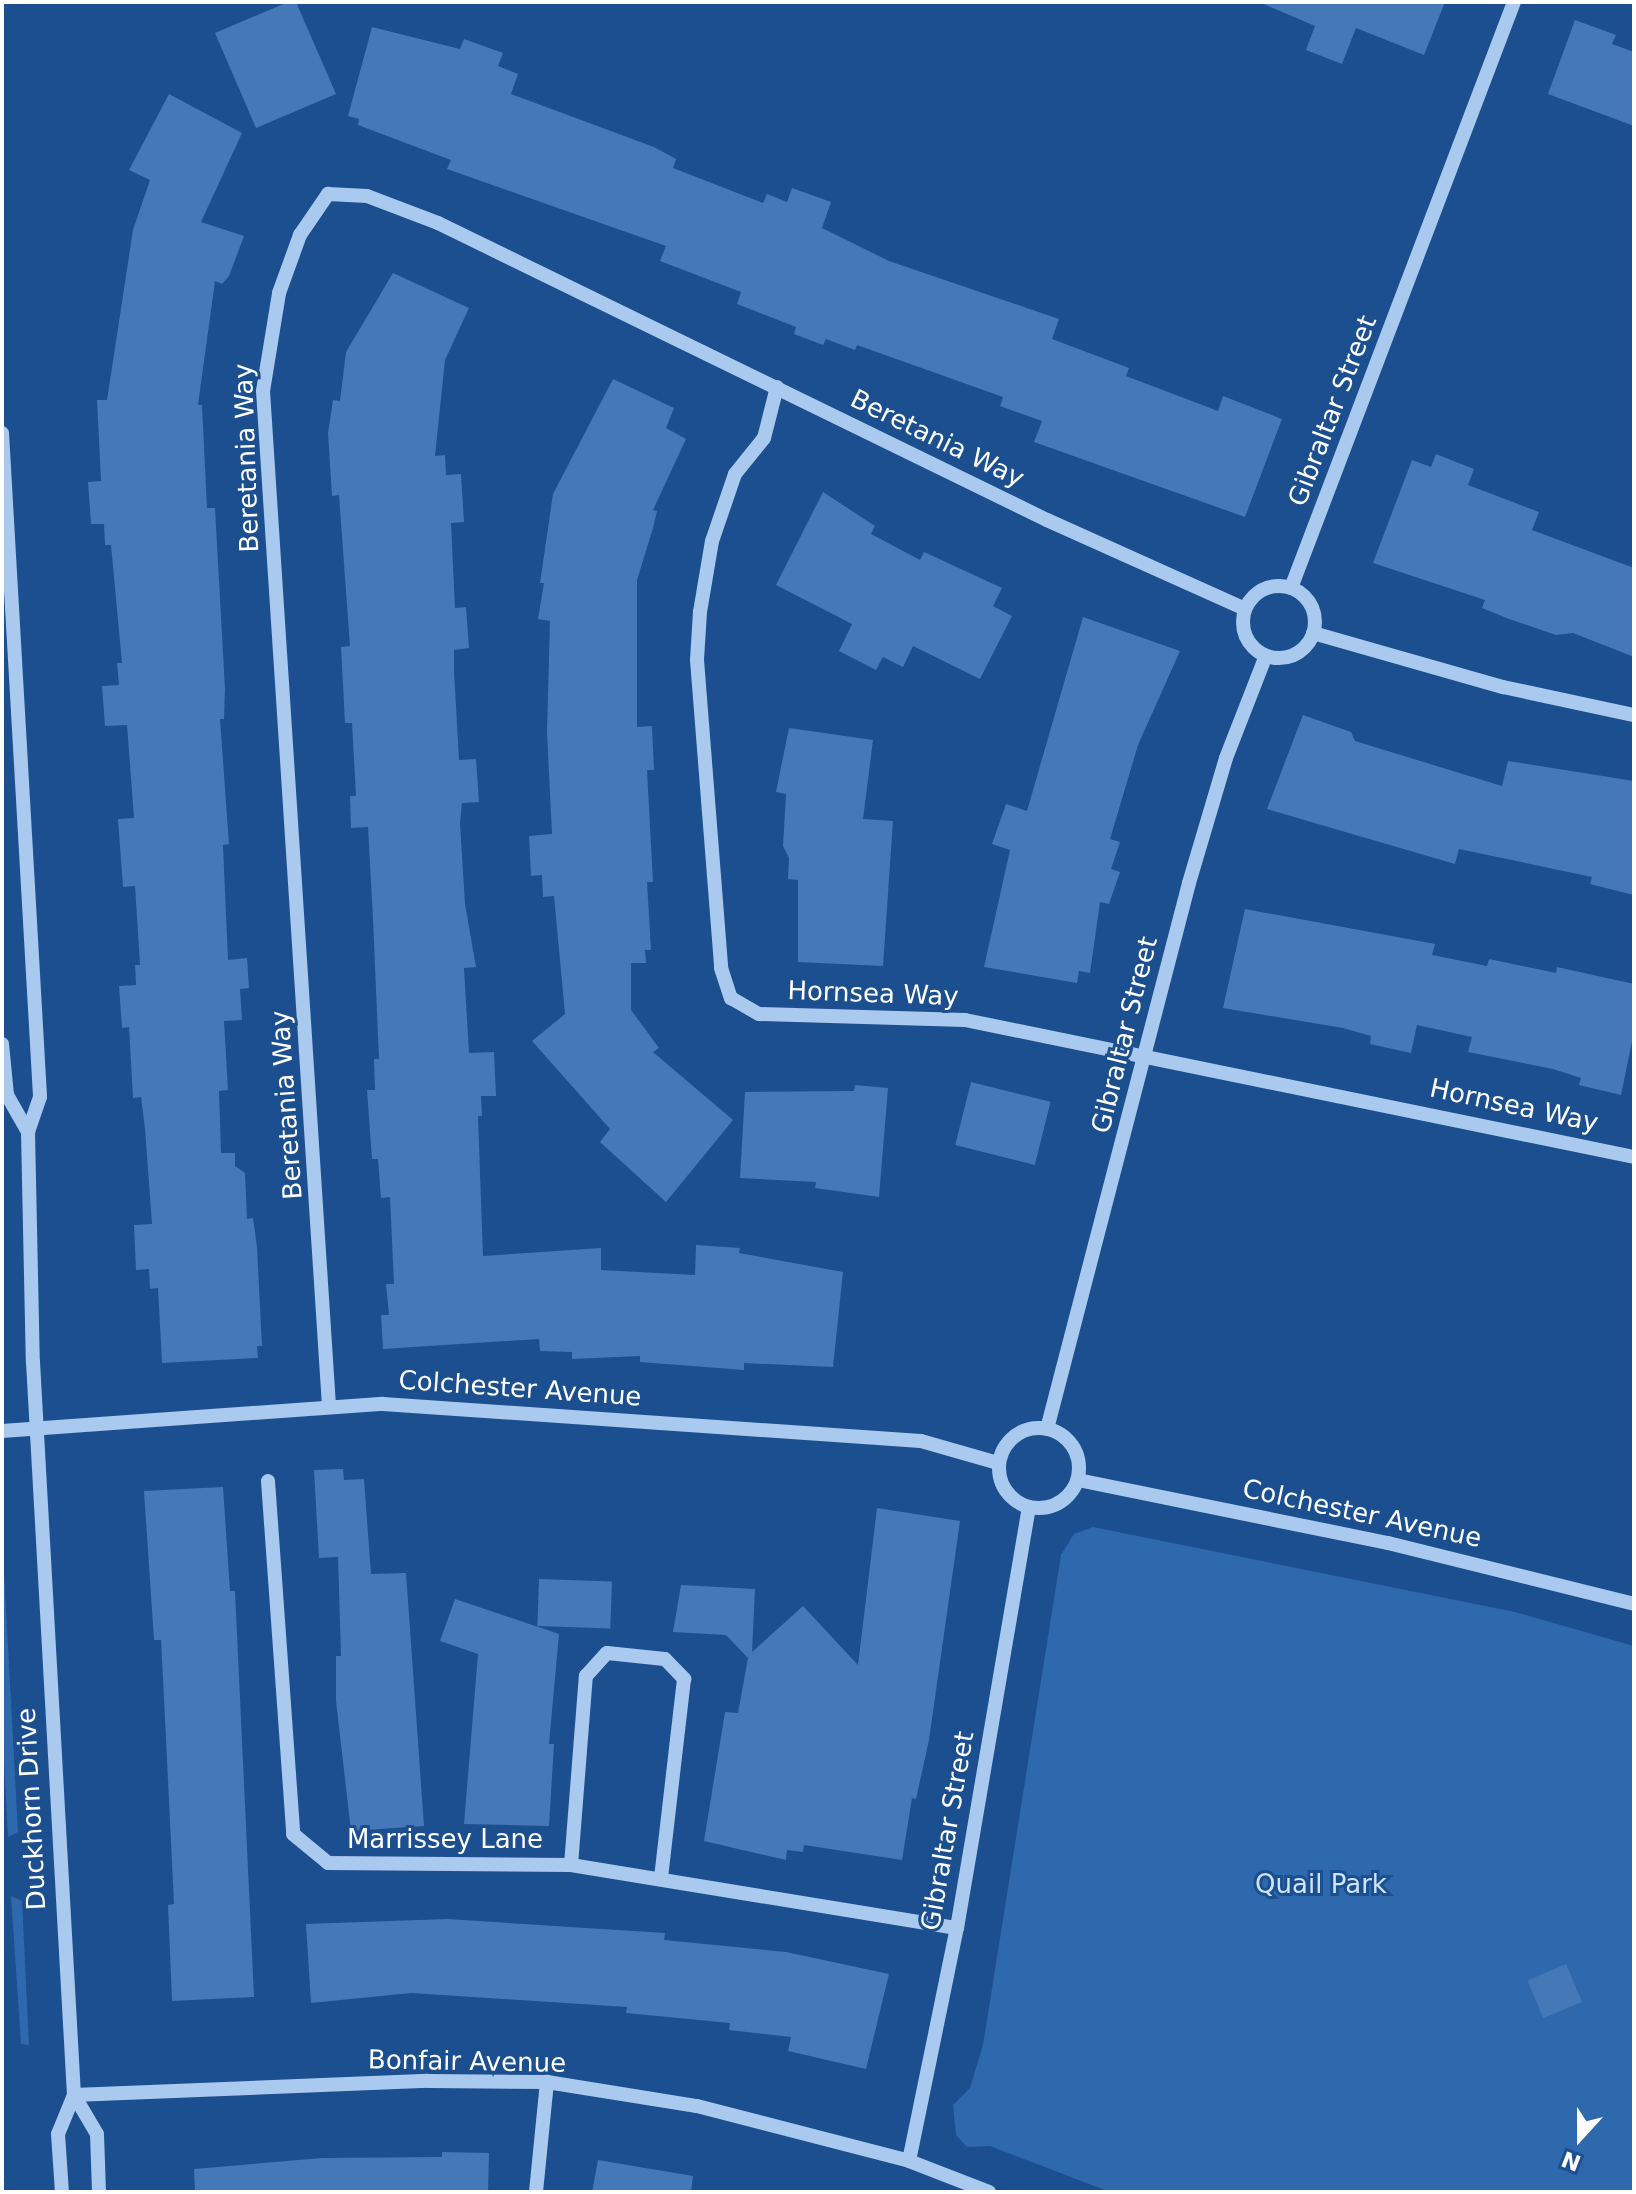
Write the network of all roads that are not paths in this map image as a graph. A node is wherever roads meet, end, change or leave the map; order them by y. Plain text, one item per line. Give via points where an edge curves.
1 (1514, 2) edge
2 (777, 387) junction
3 (2, 433) edge
4 (1291, 588) junction
5 (1245, 609) junction
6 (1313, 633) junction
7 (1265, 658) junction
8 (1634, 715) edge
9 (2, 1044) edge
10 (1143, 1055) junction
11 (28, 1132) junction
12 (1634, 1157) edge
13 (329, 1406) junction
14 (1047, 1429) junction
15 (37, 1430) junction
16 (2, 1431) edge
17 (998, 1463) junction
18 (1078, 1480) junction
19 (268, 1481) dead end
20 (1029, 1507) junction
21 (1634, 1604) edge
22 (571, 1865) junction
23 (661, 1877) junction
24 (957, 1928) junction
25 (547, 2082) junction
26 (74, 2095) junction
27 (909, 2161) junction
28 (62, 2192) edge
29 (99, 2192) edge
30 (536, 2192) edge
31 (989, 2192) edge

1 - 4 street, Gibraltar Street
2 - 5 street, Beretania Way via 1047,520
2 - 10 street, Hornsea Way via 764,438 735,474 712,541 700,612 697,660 721,968 731,998 759,1014 965,1020
2 - 13 street, Beretania Way via 511,256 367,196 328,194 300,235 269,332 263,391
3 - 11 street, Duckhorn Drive via 40,1097
4 - 5 street via 1261,590
4 - 6 street via 1312,609
5 - 7 street via 1244,631
6 - 7 street via 1299,651
6 - 8 street via 1503,687
7 - 10 street, Gibraltar Street via 1226,758
9 - 11 street, Duckhorn Drive via 7,1095
10 - 12 street, Hornsea Way
10 - 14 street, Gibraltar Street
11 - 15 street, Duckhorn Drive
13 - 15 street, Colchester Avenue
13 - 17 street, Colchester Avenue via 383,1404 921,1441
14 - 17 street via 1021,1432 1002,1450
14 - 18 street via 1070,1442 1077,1454
15 - 16 street, Colchester Avenue
15 - 26 street, Duckhorn Drive
17 - 20 street via 1003,1489
18 - 20 street via 1062,1502
18 - 21 street, Colchester Avenue via 1402,1546
19 - 22 street, Marrissey Lane via 293,1834 328,1863
20 - 24 street, Gibraltar Street
22 - 23 street, Marrissey Lane
22 - 23 street via 586,1676 607,1653 665,1659 684,1679
23 - 24 street, Marrissey Lane
24 - 27 street, Gibraltar Street
25 - 26 street, Bonfair Avenue via 428,2081
25 - 27 street, Bonfair Avenue via 697,2106
25 - 30 street
26 - 28 street, Duckhorn Drive via 58,2134
26 - 29 street via 97,2134
27 - 31 street, Bonfair Avenue

